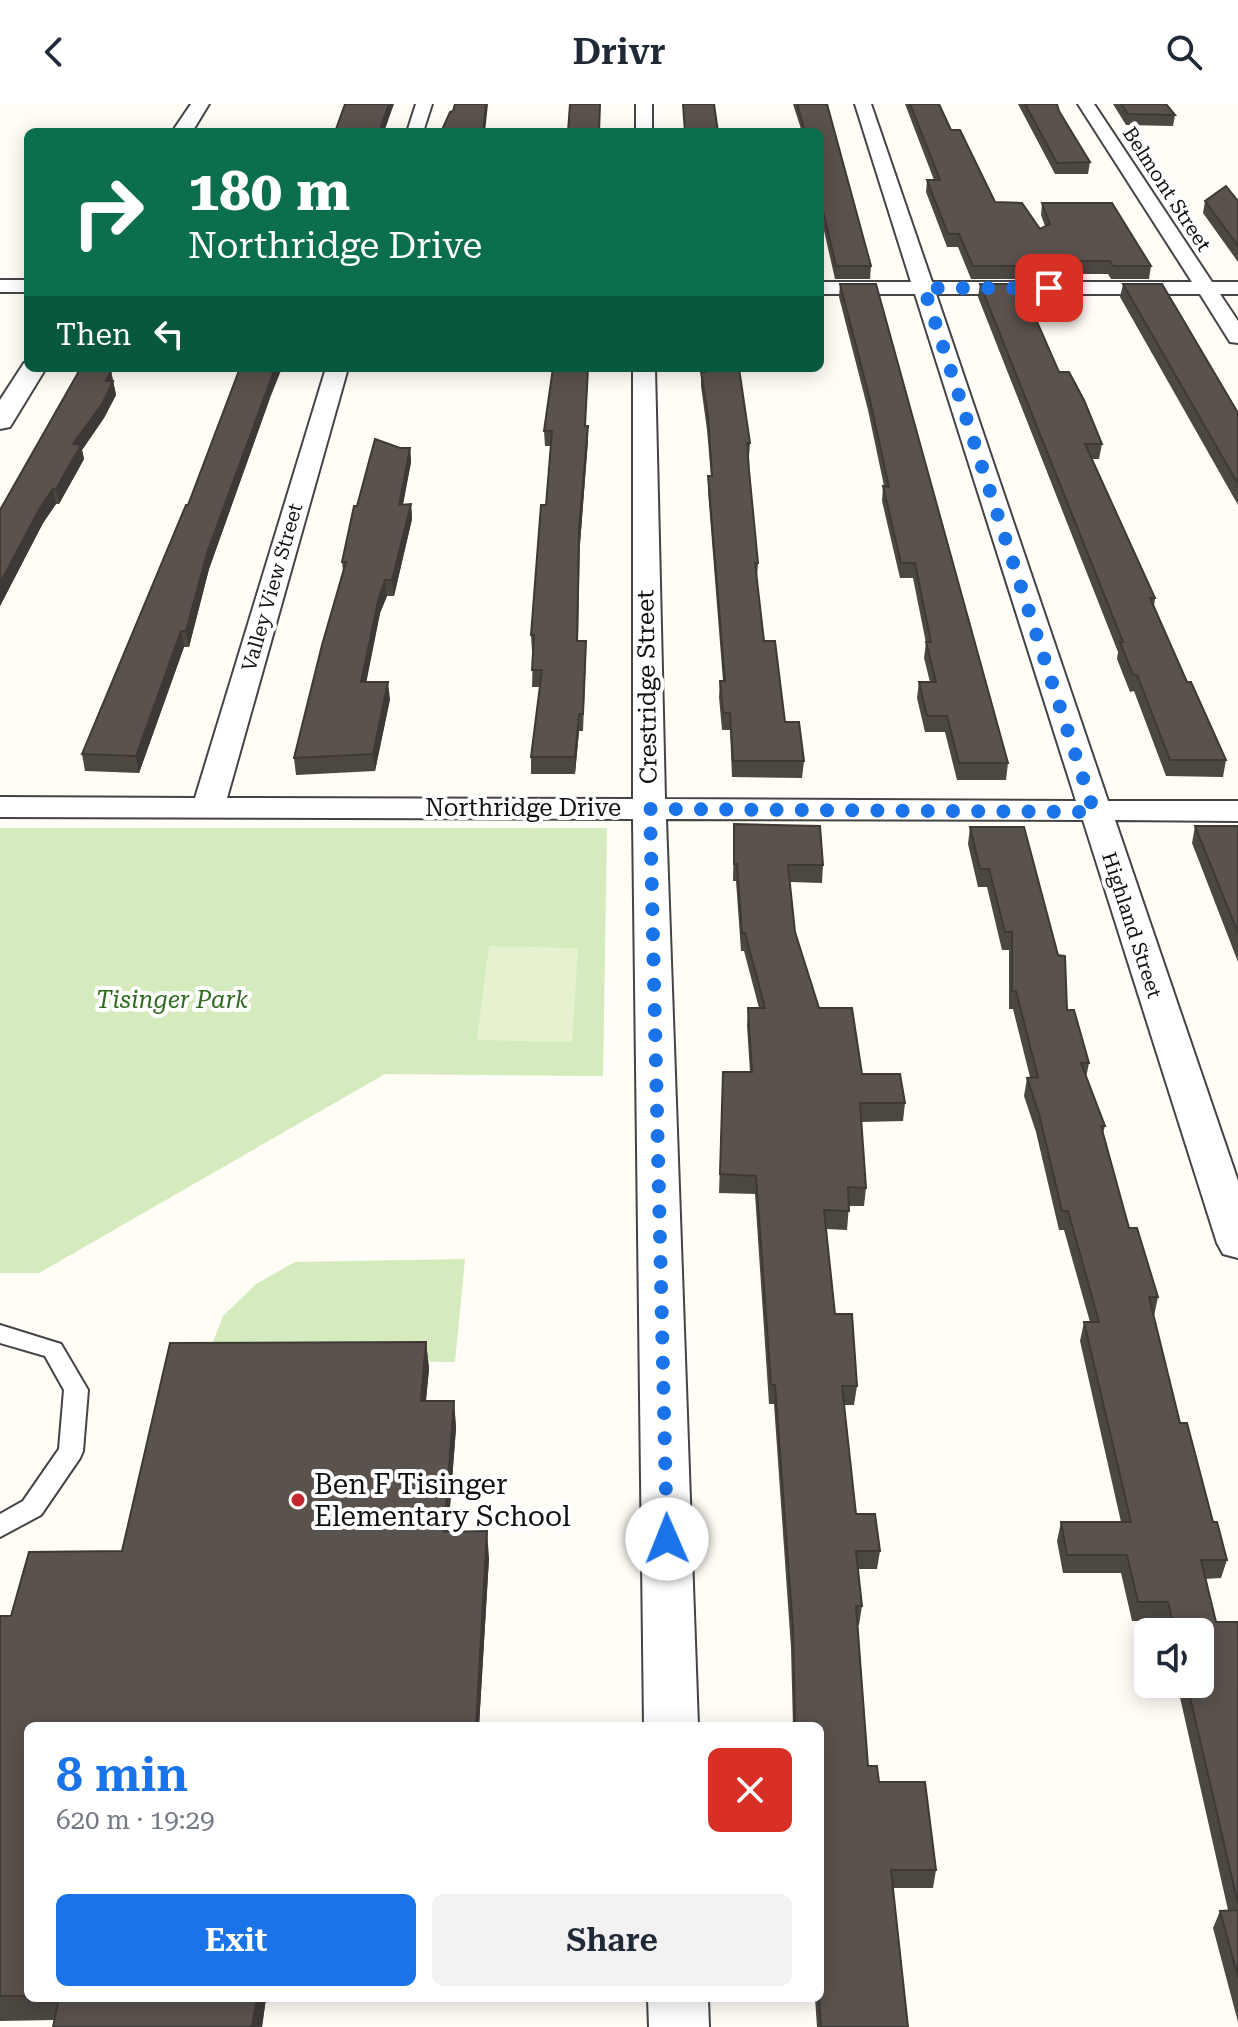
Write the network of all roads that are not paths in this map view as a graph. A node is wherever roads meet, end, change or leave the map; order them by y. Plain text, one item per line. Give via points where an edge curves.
1 (200, 104) edge
2 (424, 104) edge
3 (644, 104) edge
4 (863, 104) edge
5 (1086, 104) edge
6 (185, 128) edge
7 (416, 128) edge
8 (644, 128) edge
9 (0, 286) edge
10 (24, 286) edge
11 (824, 288) edge
12 (924, 288) junction
13 (1204, 288) junction
14 (1238, 288) edge
15 (1238, 337) edge
16 (31, 372) edge
17 (336, 372) edge
18 (644, 372) edge
19 (0, 421) edge
20 (0, 807) edge
21 (208, 807) junction
22 (650, 809) junction
23 (1238, 811) edge
24 (1094, 812) junction
25 (1238, 1243) edge
26 (0, 1334) edge
27 (0, 1527) edge
28 (671, 1722) edge
29 (678, 2002) edge
30 (679, 2027) edge

1 - 6 street
2 - 7 street
3 - 8 street
4 - 12 street, Highland Street
5 - 13 street, Belmont Street
9 - 10 street
11 - 12 street
12 - 13 street
12 - 24 street, Highland Street
13 - 14 street
13 - 15 street, Belmont Street
16 - 19 street
17 - 21 street, Valley View Street
18 - 22 street, Crestridge Street
20 - 21 street, Northridge Drive
21 - 22 street, Northridge Drive
22 - 24 street, Northridge Drive
22 - 28 street, Crestridge Street
23 - 24 street, Northridge Drive
24 - 25 street, Highland Street
26 - 27 lane via 53,1350 76,1390 71,1451 32,1508
29 - 30 street

